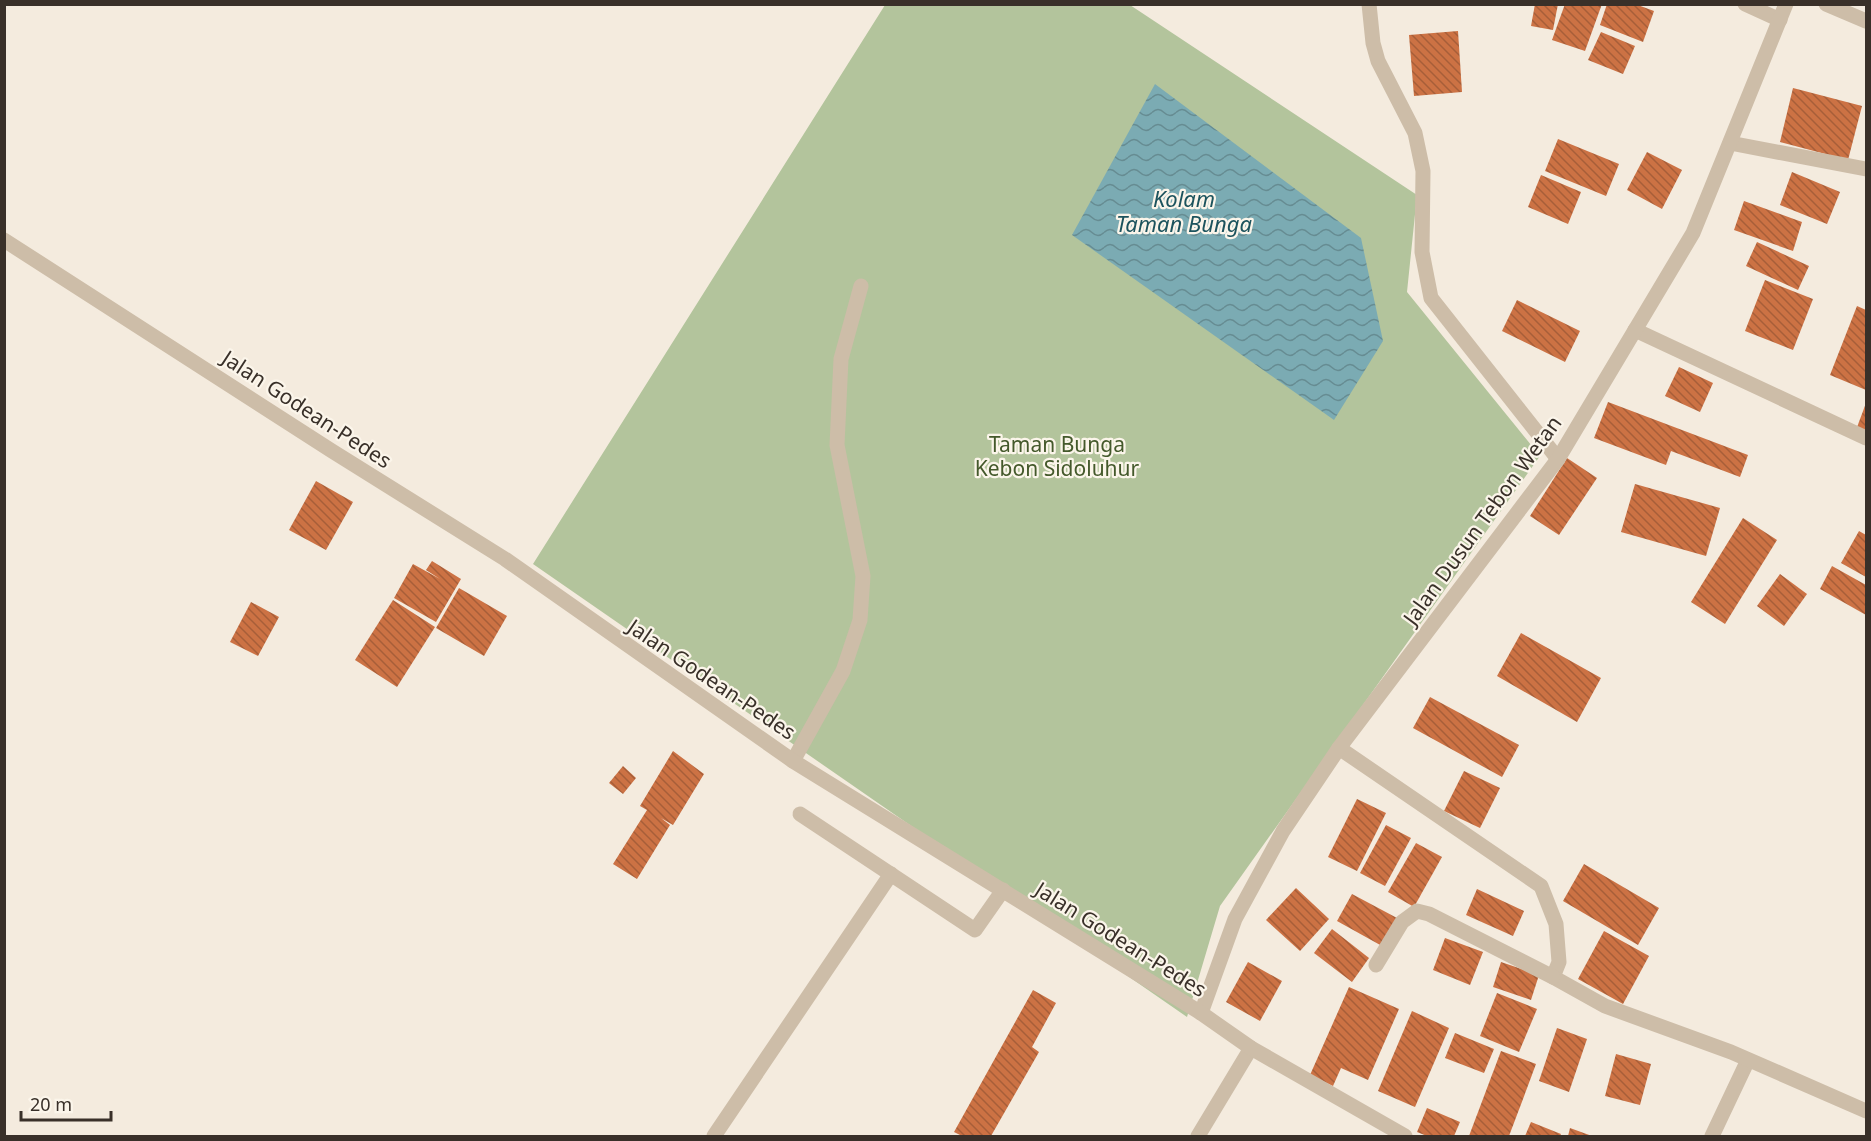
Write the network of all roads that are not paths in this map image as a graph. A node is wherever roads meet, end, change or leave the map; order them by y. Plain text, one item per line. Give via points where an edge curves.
1 (1369, 4) edge
2 (1745, 4) edge
3 (1786, 4) edge
4 (1826, 4) edge
5 (1780, 20) junction
6 (1866, 21) edge
7 (1730, 143) junction
8 (1866, 169) edge
9 (4, 240) edge
10 (861, 286) dead end
11 (1635, 330) junction
12 (1866, 438) edge
13 (1558, 459) junction
14 (1339, 748) junction
15 (793, 761) junction
16 (800, 814) dead end
17 (891, 874) junction
18 (1003, 890) junction
19 (1376, 965) dead end
20 (1553, 977) junction
21 (1201, 1013) junction
22 (1251, 1048) junction
23 (1748, 1060) junction
24 (1866, 1111) edge
25 (714, 1137) edge
26 (1197, 1137) edge
27 (1405, 1137) edge
28 (1712, 1137) edge

1 - 13 street via 1378,61 1415,133 1423,171 1422,252 1431,298
2 - 5 street
3 - 5 street, Jalan Dusun Tebon Wetan
4 - 6 street
5 - 7 street, Jalan Dusun Tebon Wetan
7 - 8 street
7 - 11 street, Jalan Dusun Tebon Wetan via 1693,233
9 - 15 street, Jalan Godean-Pedes via 505,559
10 - 15 street via 841,359 837,445 863,576 860,620 843,671
11 - 12 street
11 - 13 street, Jalan Dusun Tebon Wetan
13 - 14 street, Jalan Dusun Tebon Wetan
14 - 20 street via 1541,886 1556,924 1559,962
14 - 21 street, Jalan Dusun Tebon Wetan via 1283,831 1235,919
15 - 18 street, Jalan Godean-Pedes
16 - 17 street
17 - 18 street via 975,930
17 - 25 street
18 - 21 street, Jalan Godean-Pedes
19 - 20 street via 1402,922 1417,911
20 - 23 street via 1605,1006
21 - 22 street, Jalan Godean-Pedes
22 - 26 street
22 - 27 street, Jalan Godean-Pedes
23 - 24 street
23 - 28 street

